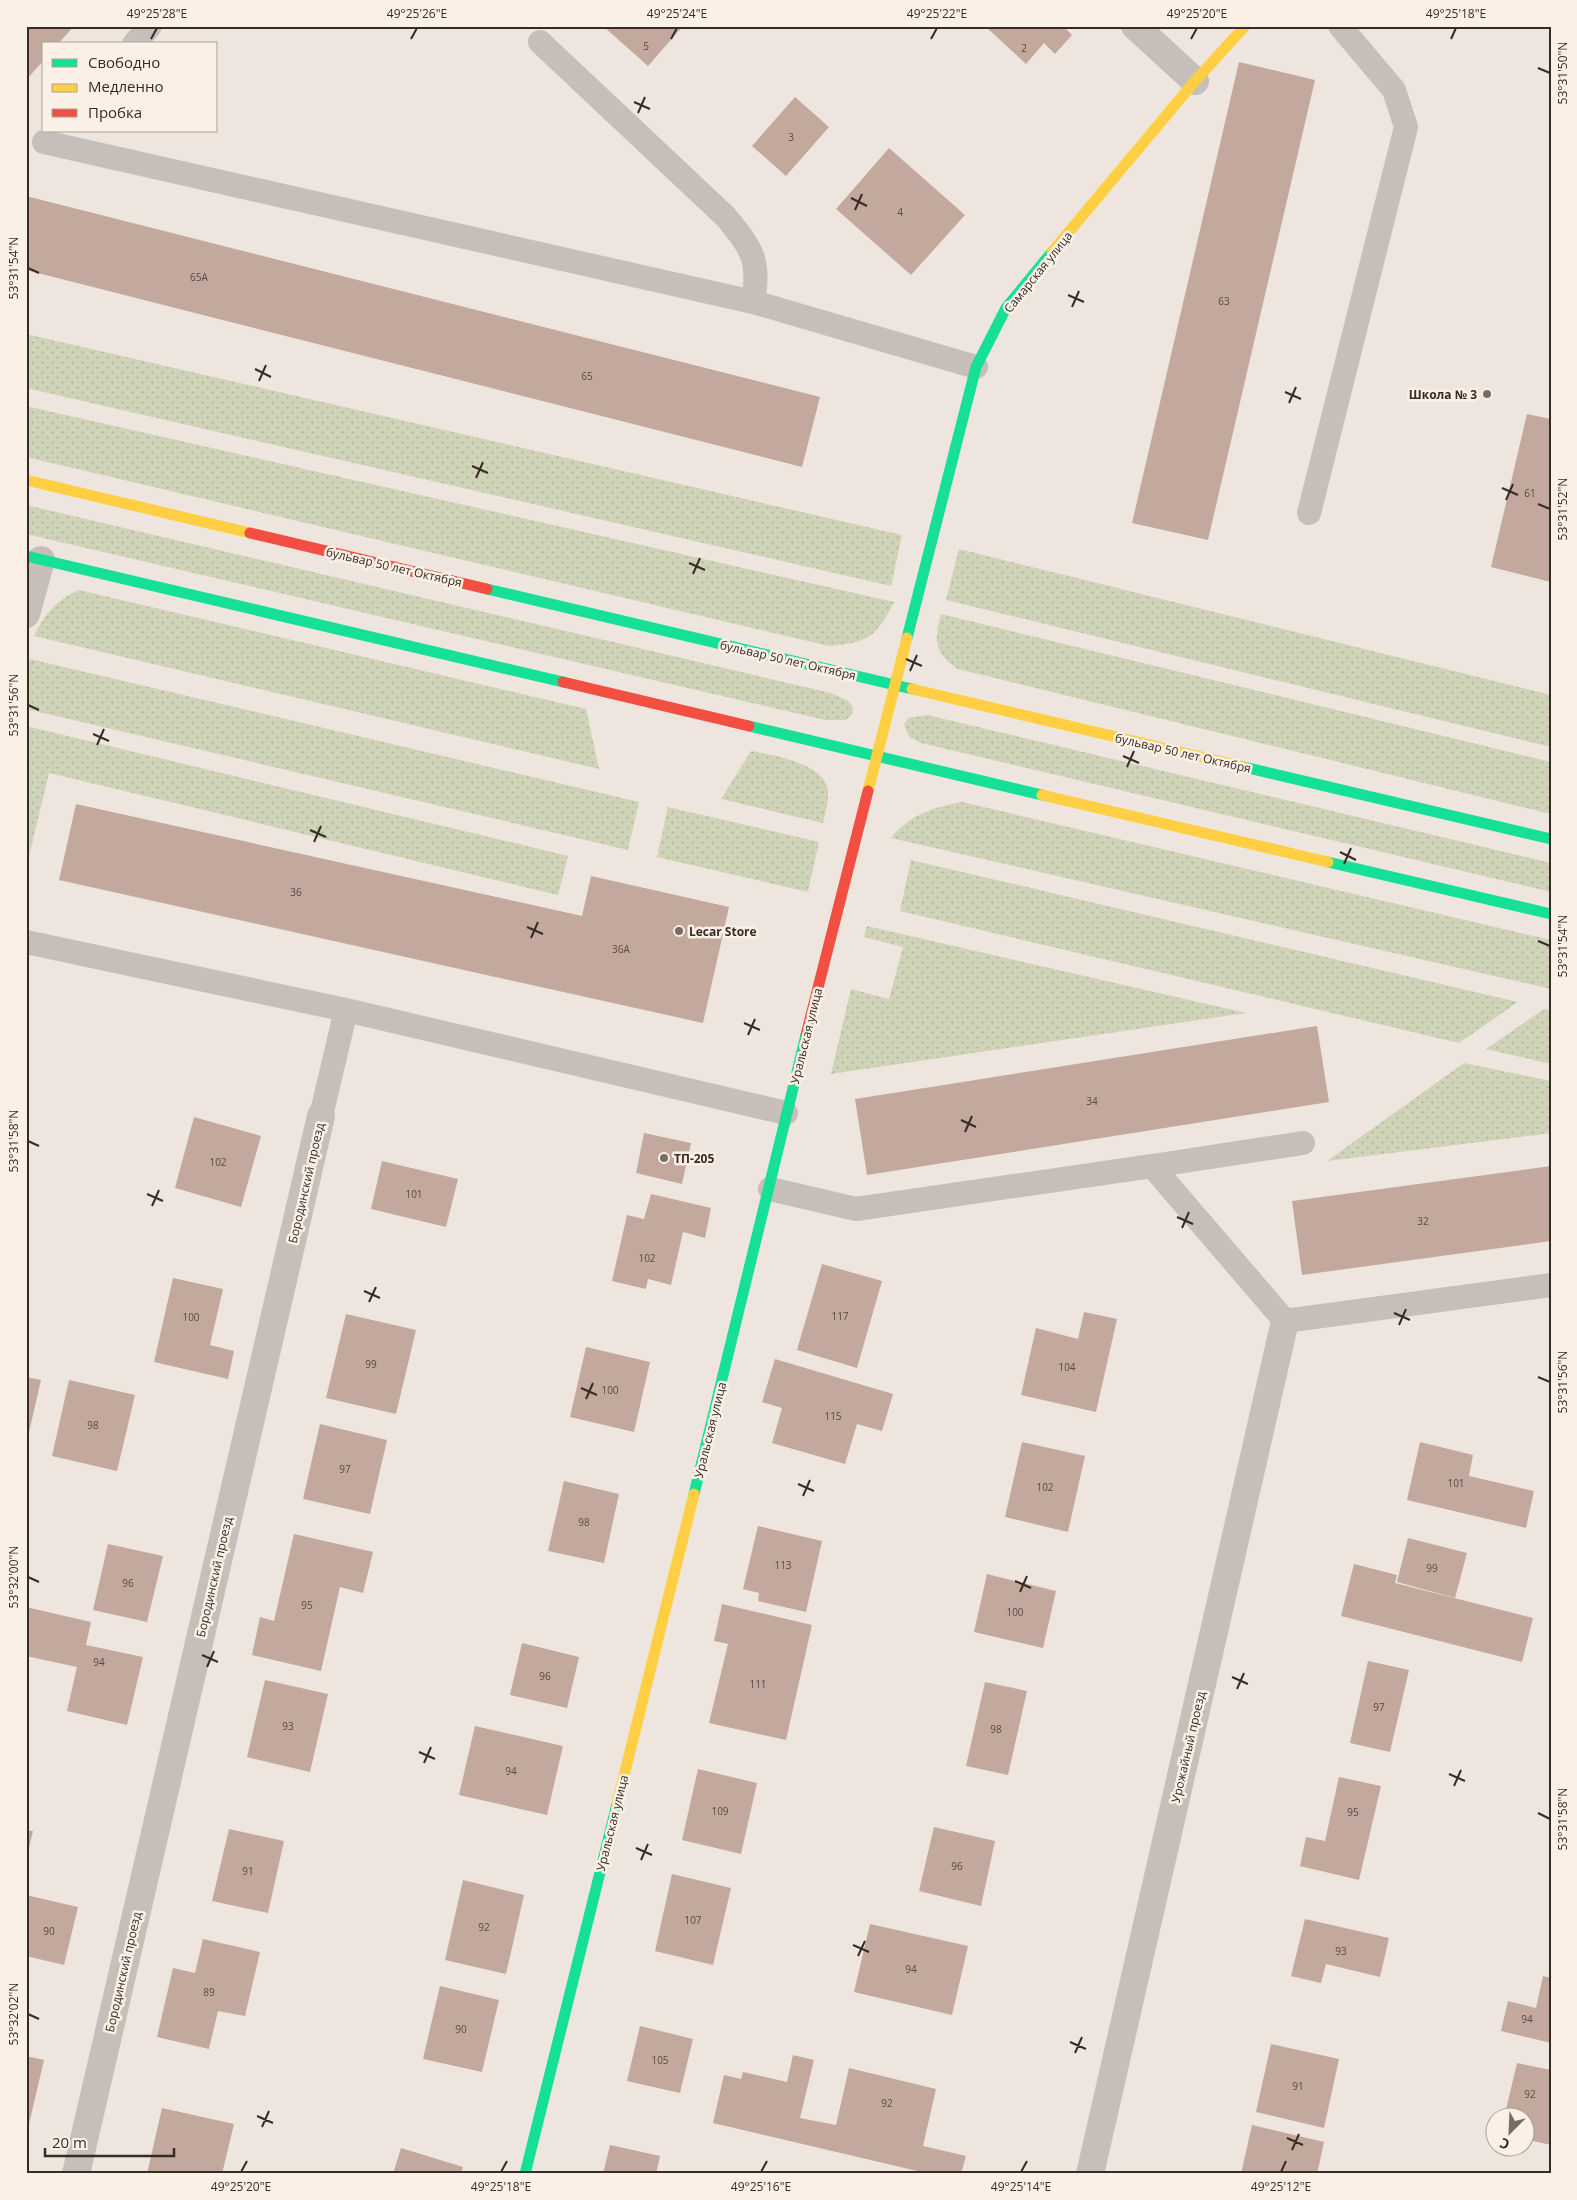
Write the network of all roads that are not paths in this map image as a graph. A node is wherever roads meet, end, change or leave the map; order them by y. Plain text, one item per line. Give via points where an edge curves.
1 (150, 26) edge
2 (1135, 26) edge
3 (1245, 26) edge
4 (1340, 26) edge
5 (136, 42) edge
6 (540, 42) dead end
7 (1195, 81) junction
8 (41, 137) edge
9 (753, 302) junction
10 (976, 367) junction
11 (26, 480) edge
12 (1308, 513) dead end
13 (34, 558) edge
14 (26, 614) edge
15 (896, 686) junction
16 (878, 756) junction
17 (1551, 839) edge
18 (1551, 914) edge
19 (26, 942) edge
20 (346, 1010) junction
21 (786, 1113) junction
22 (322, 1116) joint
23 (1303, 1143) dead end
24 (1152, 1166) junction
25 (770, 1189) junction
26 (1551, 1285) edge
27 (1285, 1321) junction
28 (76, 2174) edge
29 (525, 2174) edge
30 (1090, 2174) edge

1 - 5 lane
2 - 7 street
3 - 7 main road, Самарская улица
4 - 12 lane via 1394,90 1406,127
6 - 9 lane via 726,217 755,258 757,276
7 - 10 main road, Самарская улица via 1006,308
8 - 9 lane
9 - 10 lane
10 - 15 main road, Самарская улица
11 - 15 main road, бульвар 50 лет Октября
13 - 14 street
13 - 16 main road
15 - 16 main road, Уральская улица
15 - 17 main road, бульвар 50 лет Октября
16 - 18 main road
16 - 21 main road, Уральская улица
19 - 20 lane
20 - 21 lane
20 - 22 lane, Бородинский проезд
21 - 25 main road, Уральская улица
22 - 28 street, Бородинский проезд
23 - 24 lane
24 - 25 lane via 856,1209
24 - 27 lane
25 - 29 main road, Уральская улица
26 - 27 lane
27 - 30 street, Урожайный проезд

